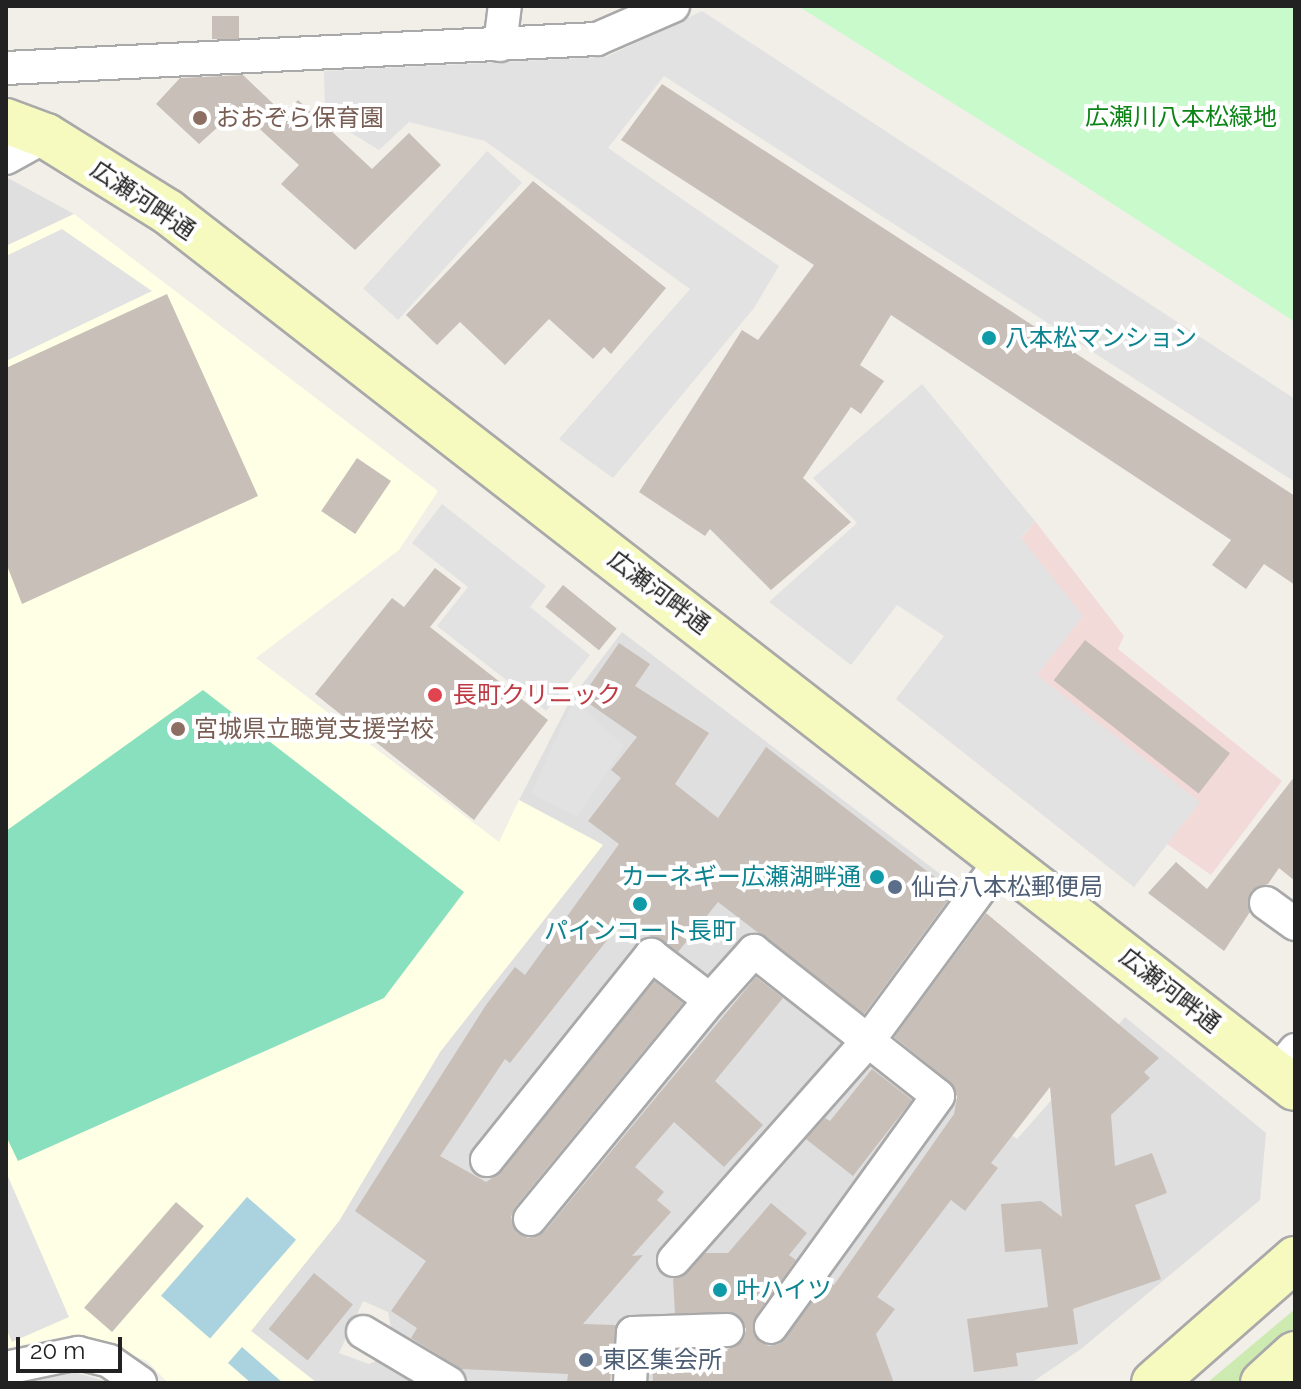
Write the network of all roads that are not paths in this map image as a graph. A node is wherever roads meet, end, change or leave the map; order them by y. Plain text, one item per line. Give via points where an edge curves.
1 (505, 6) edge
2 (673, 6) edge
3 (500, 45) junction
4 (6, 68) edge
5 (6, 121) edge
6 (46, 136) junction
7 (6, 158) edge
8 (1003, 858) junction
9 (1266, 903) dead end
10 (1295, 924) edge
11 (710, 1000) junction
12 (868, 1041) junction
13 (1289, 1070) edge
14 (487, 1160) dead end
15 (530, 1219) dead end
16 (1295, 1259) edge
17 (674, 1260) dead end
18 (771, 1327) dead end
19 (727, 1330) dead end
20 (363, 1332) dead end
21 (6, 1368) edge
22 (140, 1383) edge
23 (449, 1383) edge
24 (630, 1383) edge
25 (1154, 1383) edge

1 - 3 street
2 - 3 street via 597,39
3 - 4 street
5 - 6 street, 広瀬河畔通
6 - 7 street
6 - 8 street, 広瀬河畔通 via 168,212
8 - 12 street
8 - 13 street, 広瀬河畔通
9 - 10 street
11 - 12 street via 754,951
11 - 14 street via 651,955
11 - 15 street
12 - 17 street
12 - 18 street via 938,1096
16 - 25 street
19 - 24 street via 633,1333
20 - 23 street
21 - 22 street via 78,1353 109,1361

